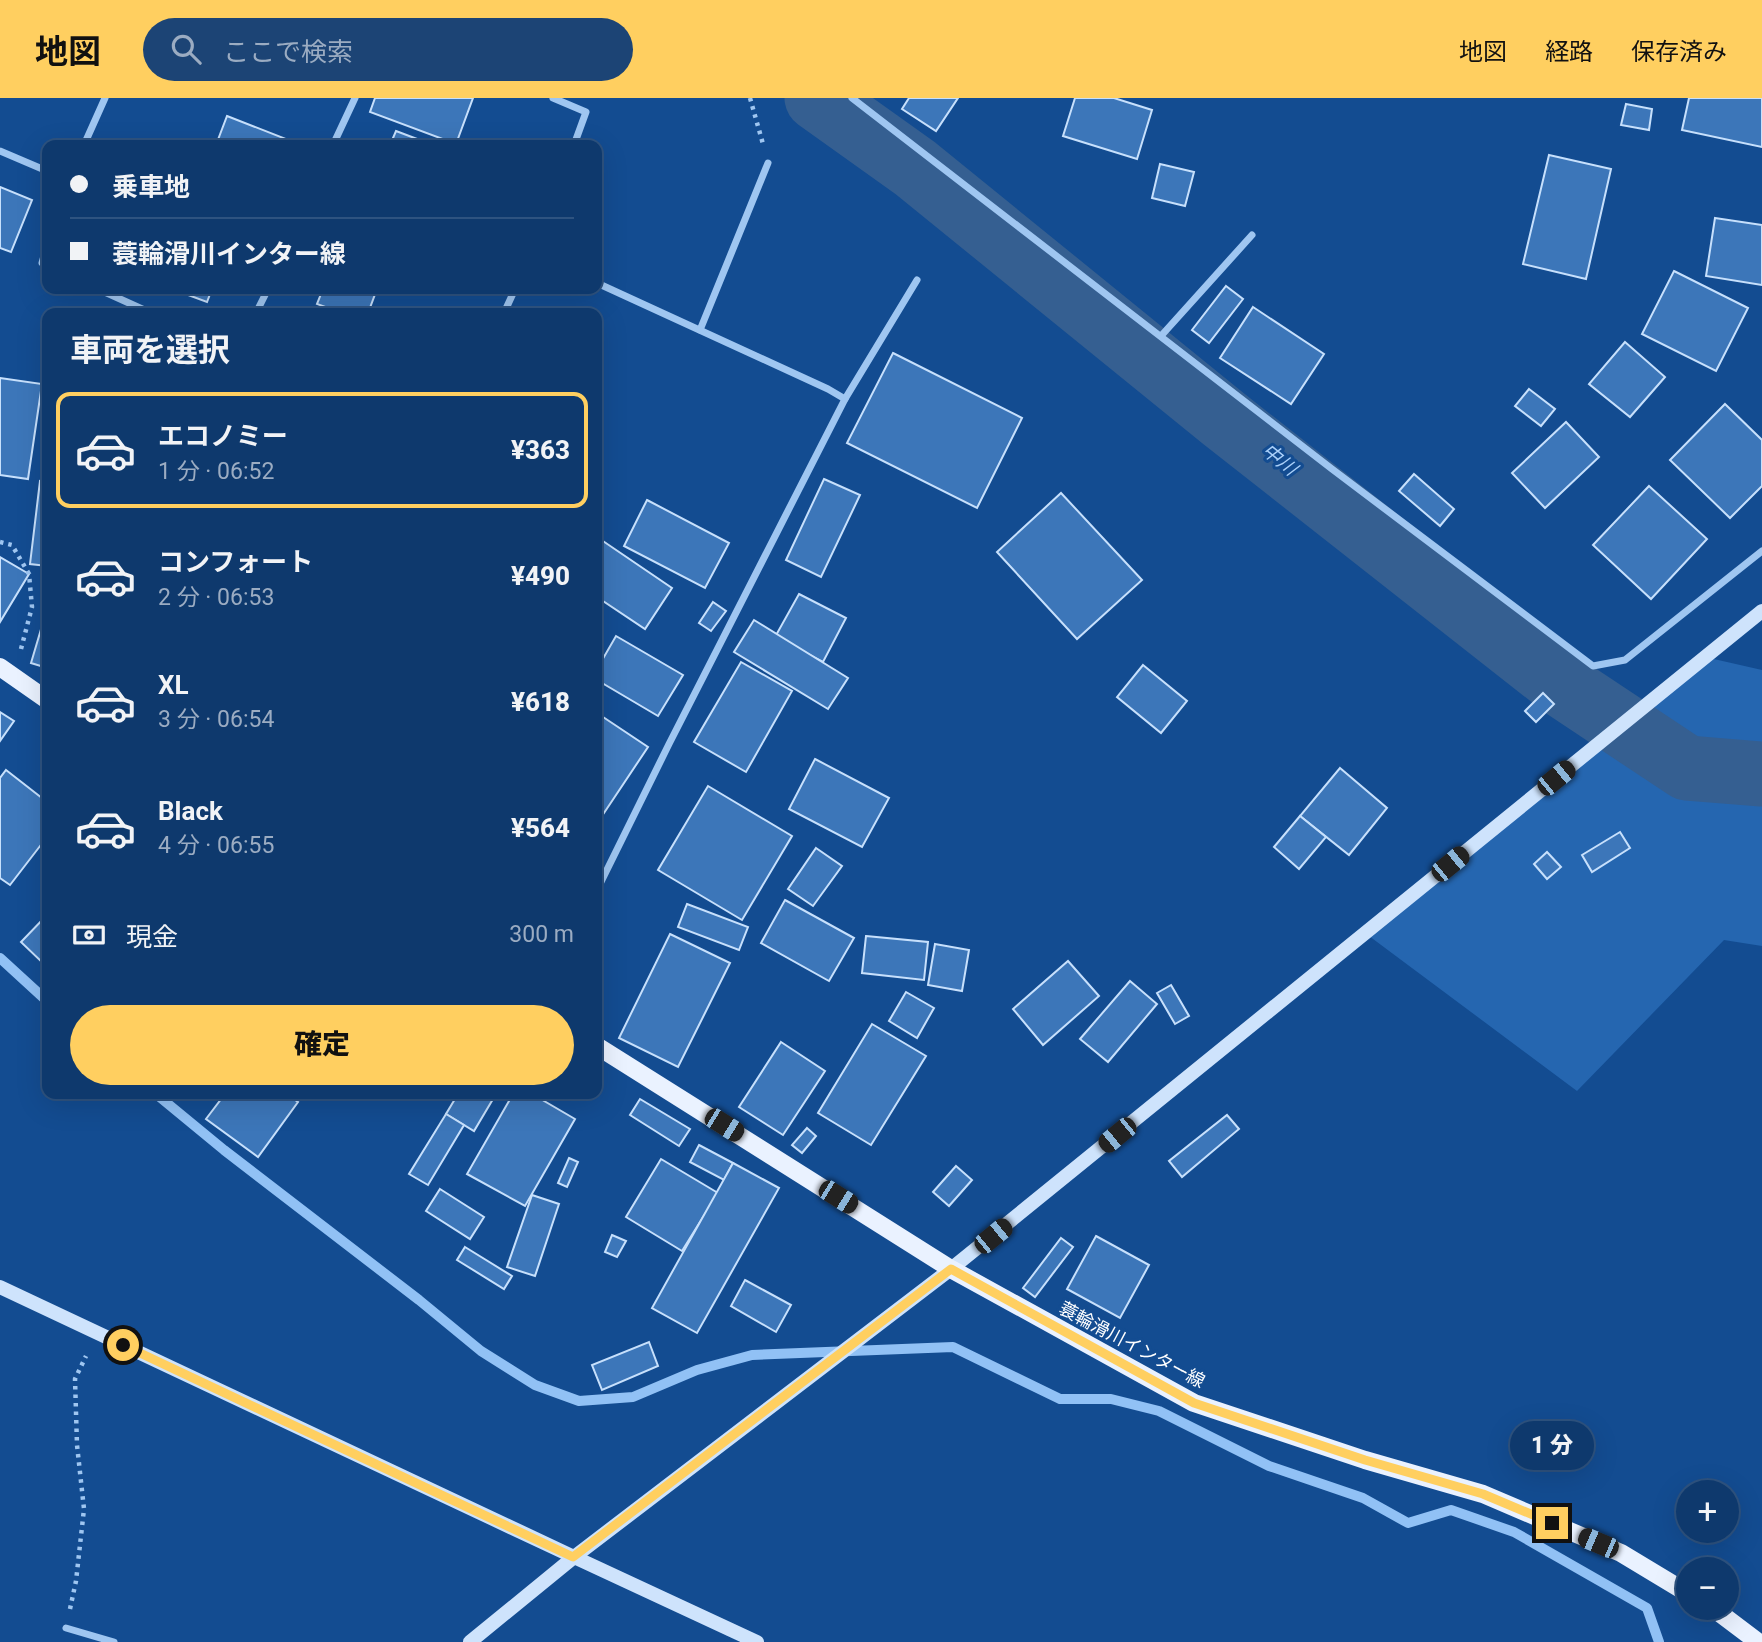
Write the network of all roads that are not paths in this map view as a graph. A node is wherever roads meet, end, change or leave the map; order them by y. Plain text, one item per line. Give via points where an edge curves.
1 (105, 98) edge
2 (355, 98) edge
3 (553, 98) edge
4 (852, 98) edge
5 (86, 140) edge
6 (335, 140) edge
7 (576, 140) edge
8 (0, 151) edge
9 (768, 163) road end
10 (42, 169) edge
11 (1252, 235) dead end
12 (917, 280) dead end
13 (602, 285) edge
14 (109, 294) edge
15 (140, 308) edge
16 (700, 330) junction
17 (1161, 336) junction
18 (845, 399) junction
19 (1762, 551) edge
20 (1762, 611) edge
21 (7, 672) edge
22 (42, 696) edge
23 (602, 880) edge
24 (602, 1049) edge
25 (951, 1269) junction
26 (0, 1287) edge
27 (573, 1557) junction
28 (1676, 1586) edge
29 (1729, 1620) edge
30 (66, 1628) road end
31 (114, 1642) edge
32 (470, 1642) edge
33 (757, 1642) edge
34 (1758, 1642) edge

1 - 5 street
2 - 6 street
3 - 7 street via 586,112
4 - 17 street
8 - 10 street
9 - 16 street
11 - 17 street
12 - 18 street
13 - 16 street
14 - 15 street
16 - 18 street
17 - 19 street via 1593,666 1625,660
18 - 23 street
20 - 25 street
21 - 22 main road
24 - 25 main road, 蓑輪滑川インター線
25 - 27 street
25 - 28 main road, 蓑輪滑川インター線 via 1194,1403 1483,1494 1621,1553
26 - 27 street
27 - 32 street
27 - 33 street
29 - 34 main road
30 - 31 street

